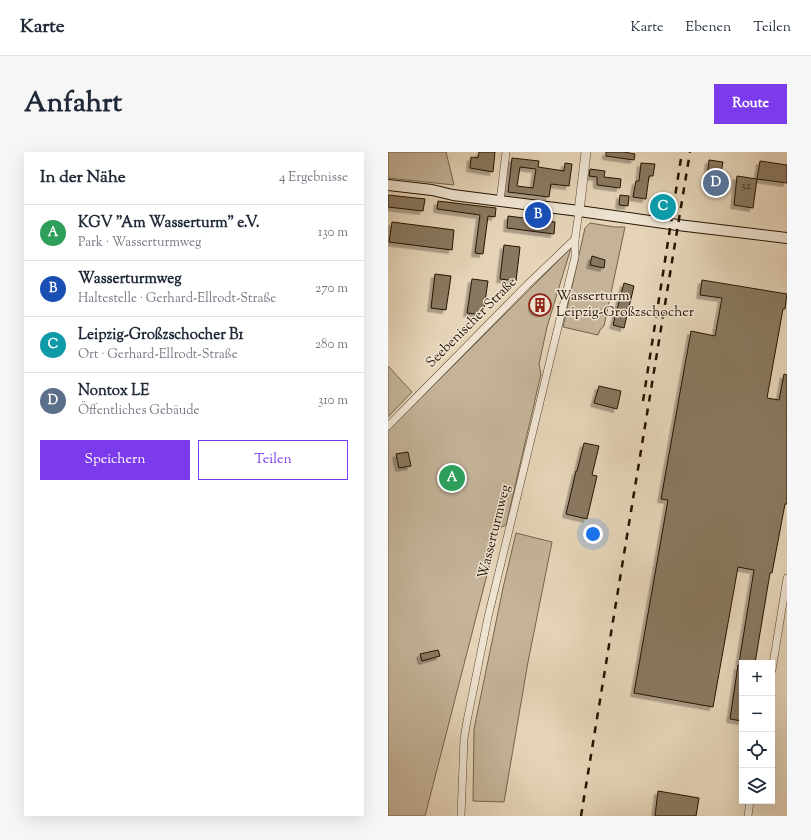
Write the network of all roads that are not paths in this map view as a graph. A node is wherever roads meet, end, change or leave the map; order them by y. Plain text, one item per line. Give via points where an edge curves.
1 (506, 152) edge
2 (586, 152) edge
3 (388, 185) edge
4 (500, 201) junction
5 (579, 211) junction
6 (787, 238) edge
7 (576, 239) junction
8 (388, 426) edge
9 (787, 578) edge
10 (774, 660) edge
11 (750, 804) edge
12 (461, 816) edge
13 (748, 816) edge

1 - 4 street
2 - 5 street
3 - 4 main road
4 - 5 main road
5 - 6 main road
5 - 7 street, Wasserturmweg
7 - 8 street, Seebenischer Straße
7 - 12 street, Wasserturmweg via 575,257 488,617 467,721
9 - 10 street
11 - 13 street

